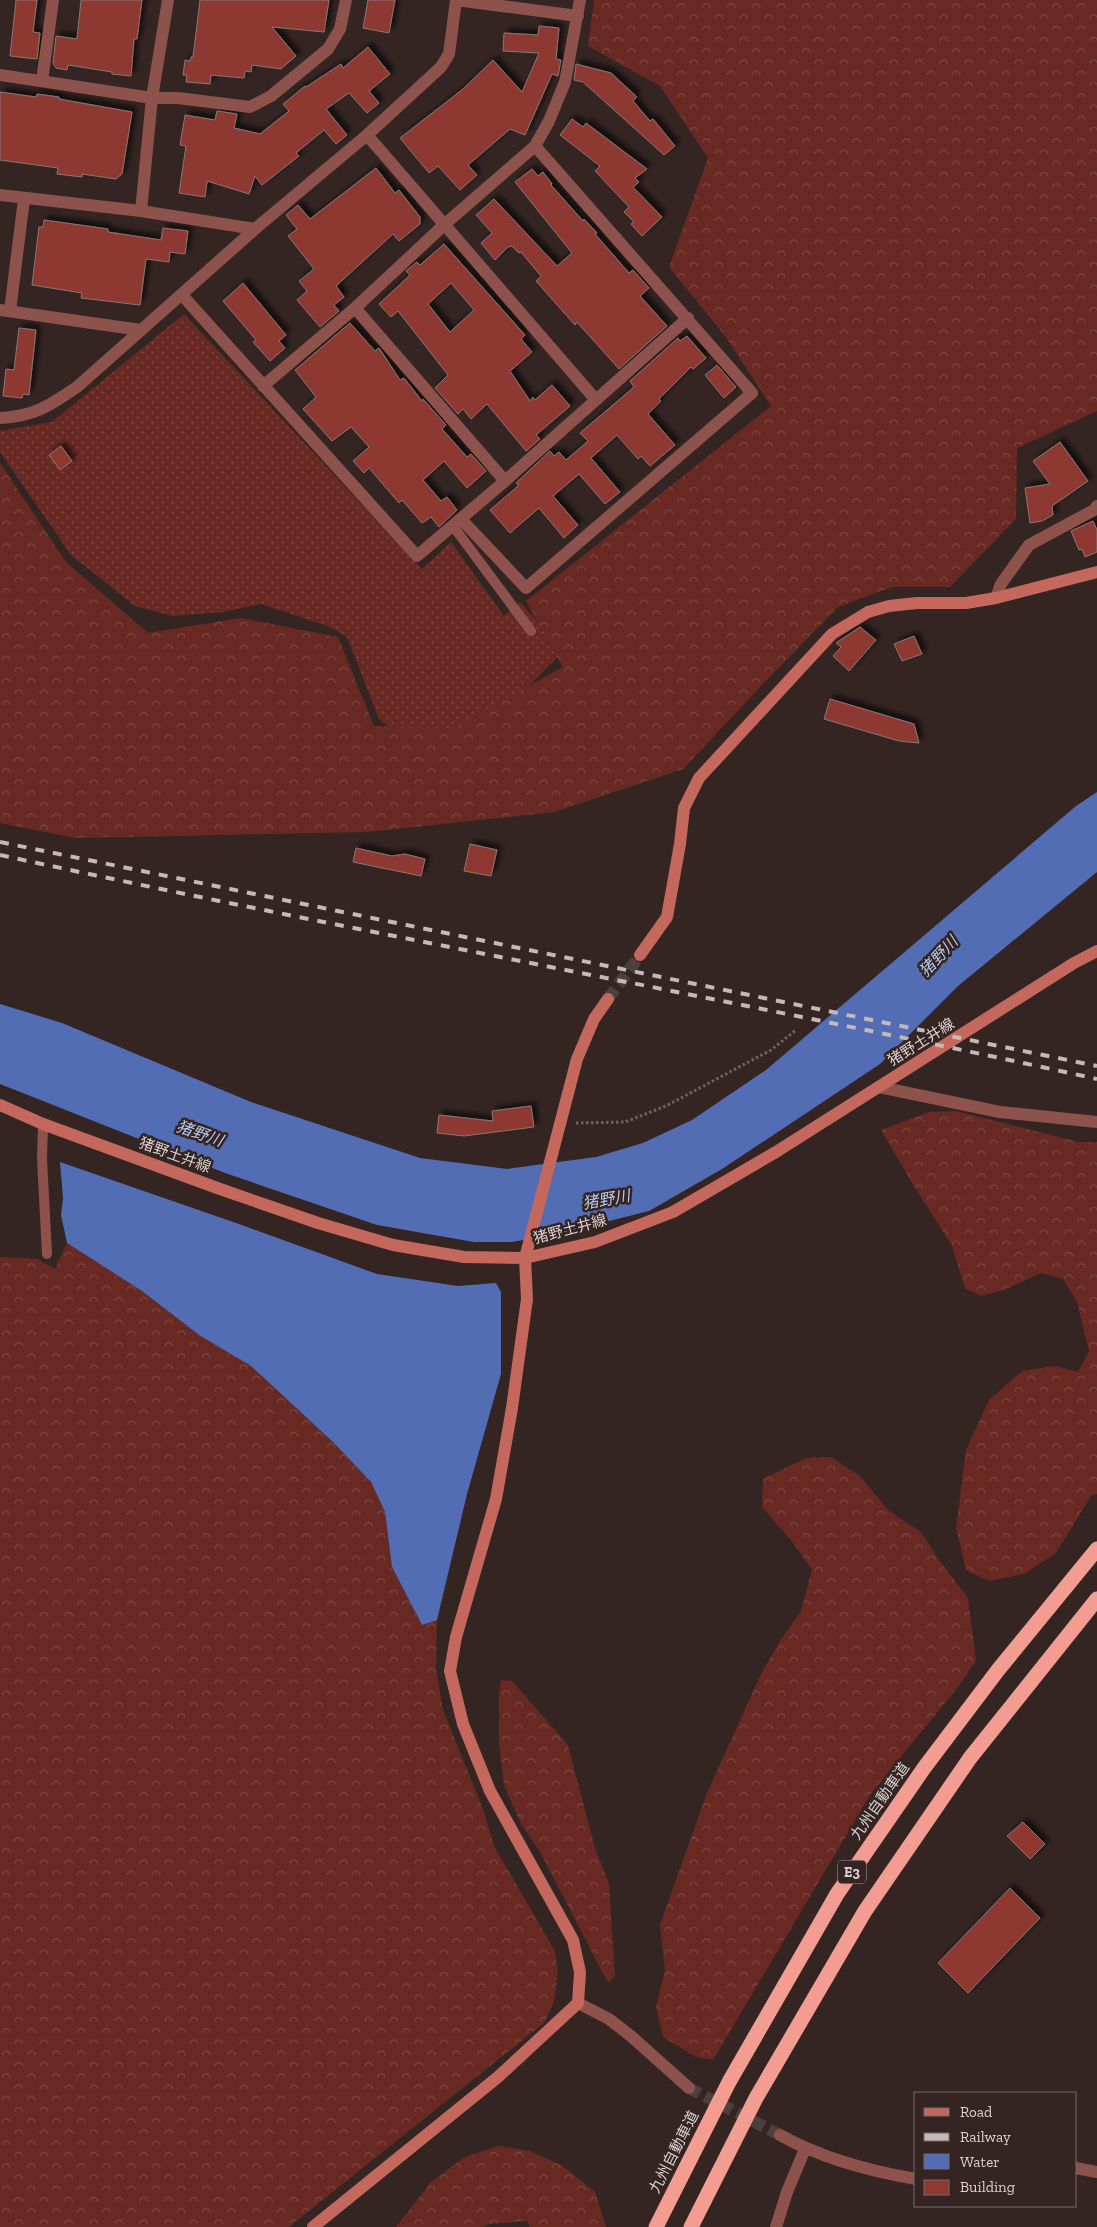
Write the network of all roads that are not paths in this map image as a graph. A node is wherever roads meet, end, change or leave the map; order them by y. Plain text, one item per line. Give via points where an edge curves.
1 (53, 0) edge
2 (168, 0) edge
3 (346, 0) edge
4 (456, 0) edge
5 (580, 0) edge
6 (578, 16) junction
7 (0, 75) edge
8 (42, 81) junction
9 (152, 98) junction
10 (367, 135) junction
11 (535, 146) junction
12 (0, 195) edge
13 (24, 199) junction
14 (141, 211) junction
15 (445, 224) junction
16 (255, 229) junction
17 (182, 295) junction
18 (355, 308) junction
19 (5, 311) edge
20 (688, 318) junction
21 (141, 330) junction
22 (263, 386) junction
23 (596, 400) junction
24 (0, 418) edge
25 (505, 481) junction
26 (1097, 506) edge
27 (457, 522) junction
28 (1097, 572) edge
29 (996, 598) junction
30 (531, 631) dead end
31 (1097, 951) edge
32 (640, 955) tunnel mouth
33 (608, 999) tunnel mouth
34 (879, 1087) junction
35 (0, 1105) edge
36 (1097, 1122) edge
37 (43, 1124) junction
38 (47, 1254) dead end
39 (525, 1258) junction
40 (1097, 1549) edge
41 (1097, 1598) edge
42 (578, 2003) junction
43 (689, 2088) tunnel mouth
44 (780, 2135) tunnel mouth
45 (805, 2149) junction
46 (1077, 2168) edge
47 (1097, 2172) edge
48 (914, 2179) edge
49 (313, 2227) edge
50 (656, 2227) edge
51 (691, 2227) edge
52 (776, 2227) edge

1 - 8 street
2 - 9 street
3 - 9 street via 340,29 328,49 271,96 250,107
4 - 6 street
4 - 10 street via 449,54 441,67
5 - 6 street
6 - 11 street via 565,82
7 - 8 street
8 - 9 street
9 - 14 street
10 - 15 street
10 - 16 street
11 - 15 street
11 - 20 street
12 - 13 street
13 - 14 street
13 - 19 street
14 - 16 street
15 - 18 street
15 - 23 street
16 - 17 street
17 - 21 street
17 - 22 street
18 - 22 street
18 - 25 street
19 - 21 street
20 - 23 street
20 - 27 street via 752,393 526,588
21 - 24 street via 77,387 49,405 23,417
22 - 27 street via 417,556
23 - 25 street
25 - 27 street
26 - 29 street via 1029,544 1001,584
27 - 30 lane
28 - 29 street
29 - 32 street via 966,603 889,606 868,612 832,634 700,778 684,808 667,917
31 - 34 street, 猪野土井線 via 1074,962
33 - 39 street via 594,1019 577,1059
34 - 36 street via 1000,1112
34 - 39 street, 猪野土井線 via 673,1212 595,1242
35 - 37 street, 猪野土井線
37 - 38 lane
37 - 39 street, 猪野土井線 via 318,1223 393,1245 464,1257
39 - 42 street via 527,1299 496,1499 456,1637 450,1671 463,1724 490,1791 573,1940 580,1972
40 - 50 highway, 九州自動車道 / E3 via 924,1768 837,1894 729,2082
41 - 51 highway, E3 via 970,1758 865,1911 756,2098
42 - 43 street via 609,2019
42 - 49 street via 498,2077
44 - 45 street
45 - 48 street
45 - 52 street
46 - 47 street

